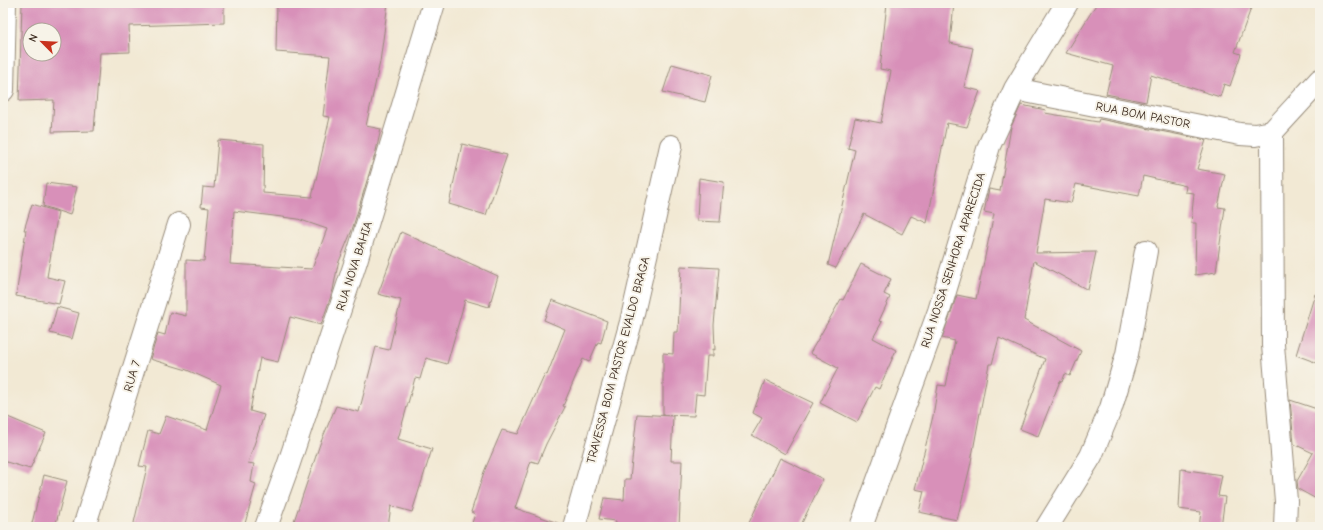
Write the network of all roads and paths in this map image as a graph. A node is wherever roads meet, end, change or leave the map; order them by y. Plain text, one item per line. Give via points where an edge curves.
1 (5, 3) edge
2 (434, 3) edge
3 (1067, 3) edge
4 (1320, 80) edge
5 (1015, 89) junction
6 (3, 90) edge
7 (1272, 132) junction
8 (671, 146) dead end
9 (179, 224) dead end
10 (1146, 251) dead end
11 (84, 527) edge
12 (266, 527) edge
13 (574, 527) edge
14 (861, 527) edge
15 (1047, 527) edge
16 (1284, 527) edge

1 - 6 street
2 - 12 street, RUA NOVA BAHIA via 356,261
3 - 5 street, RUA NOSSA SENHORA APARECIDA
4 - 7 street
5 - 7 street, RUA BOM PASTOR via 1240,134
5 - 14 street, RUA NOSSA SENHORA APARECIDA via 990,146 939,311
7 - 16 street via 1273,345 1286,501
8 - 13 street, TRAVESSA BOM PASTOR EVALDO BRAGA via 631,322
9 - 11 street, RUA 7
10 - 15 street via 1127,354 1111,408 1091,456

